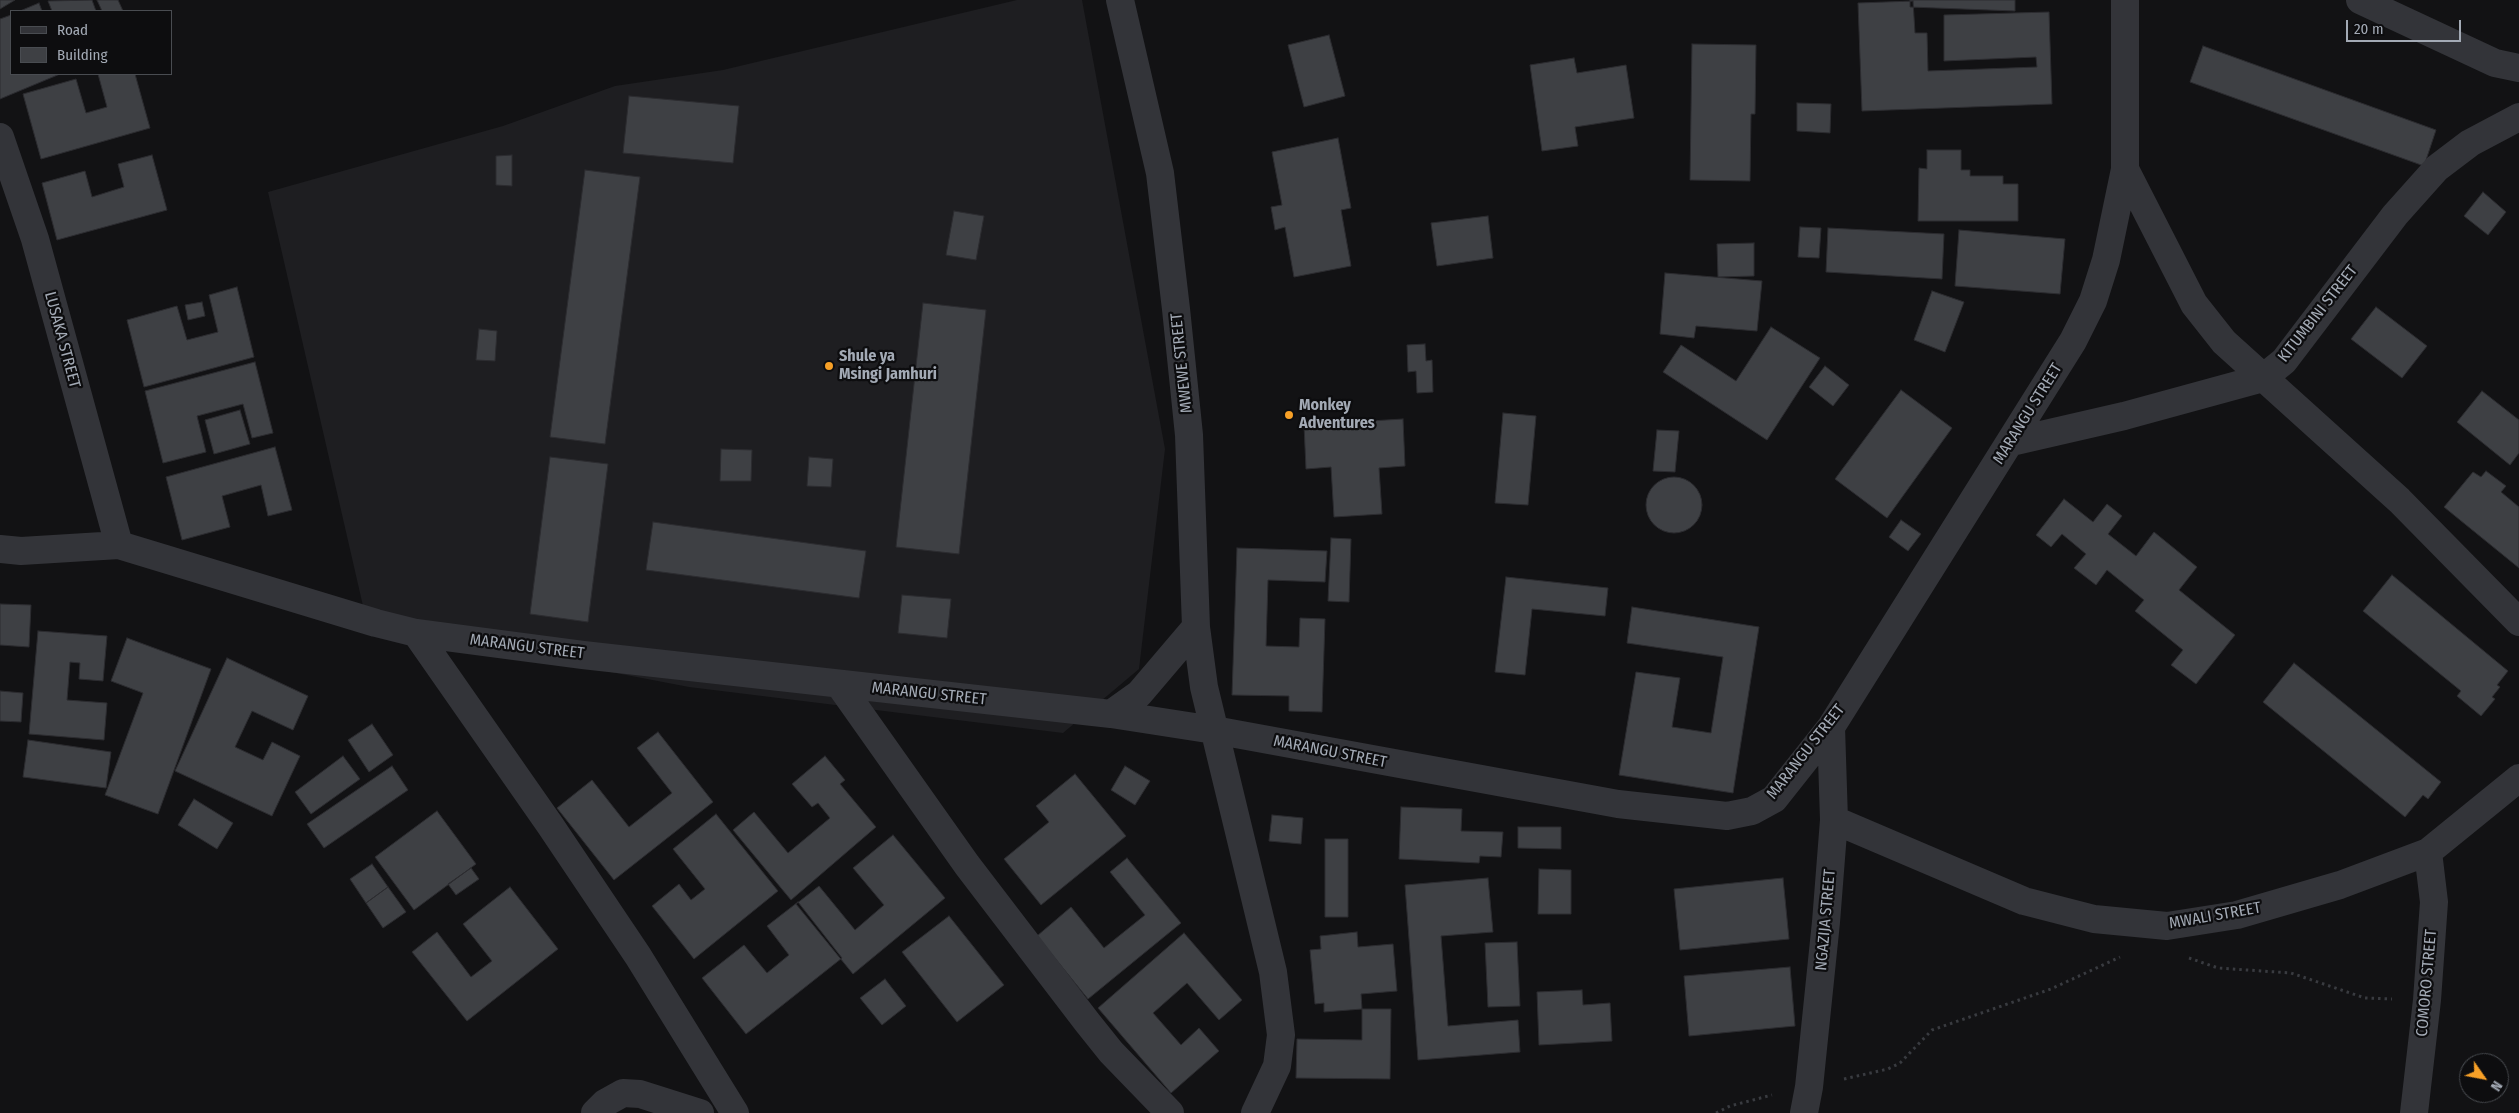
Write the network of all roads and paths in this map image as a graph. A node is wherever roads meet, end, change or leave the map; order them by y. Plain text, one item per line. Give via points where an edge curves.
1 (1120, 0) edge
2 (2125, 0) edge
3 (2360, 0) edge
4 (2519, 68) edge
5 (2519, 117) edge
6 (0, 137) edge
7 (2125, 169) junction
8 (2263, 378) junction
9 (2011, 442) junction
10 (119, 545) junction
11 (0, 549) edge
12 (2519, 622) edge
13 (1196, 627) junction
14 (416, 633) junction
15 (839, 684) junction
16 (1111, 714) junction
17 (1831, 726) junction
18 (1214, 730) junction
19 (2519, 778) edge
20 (1834, 820) junction
21 (2428, 852) junction
22 (2123, 956) dead end
23 (2185, 957) dead end
24 (2427, 1000) junction
25 (1809, 1087) junction
26 (595, 1113) edge
27 (700, 1113) edge
28 (735, 1113) edge
29 (1170, 1113) edge
30 (1255, 1113) edge
31 (1716, 1113) edge
32 (1804, 1113) edge
33 (2414, 1113) edge

1 - 13 street, MWEWE STREET via 1160,174 1189,435
2 - 7 street, MARANGU STREET
3 - 4 street via 2495,63
5 - 8 street, KITUMBINI STREET via 2470,143 2438,168 2389,222 2284,361
6 - 10 street, LUSAKA STREET via 35,238
7 - 8 street via 2194,304 2224,342
7 - 9 street, MARANGU STREET via 2094,301
8 - 9 street, KITUMBINI STREET via 2124,416
8 - 12 street via 2379,481
9 - 17 street, MARANGU STREET
10 - 11 street, MARANGU STREET via 20,551
10 - 14 street, MARANGU STREET via 376,624
13 - 16 street via 1139,694
13 - 18 street, MWEWE STREET
14 - 15 street, MARANGU STREET
14 - 28 street via 638,956
15 - 16 street, MARANGU STREET
15 - 29 street via 967,865 1087,1022
16 - 18 street, MARANGU STREET
17 - 18 street, MARANGU STREET via 1774,799 1752,811 1727,816 1618,804
17 - 20 street, NGAZIJA STREET
18 - 30 street, MWEWE STREET via 1273,972 1281,1035 1277,1066
19 - 21 street, MWALI STREET
20 - 21 street, MWALI STREET via 2024,901 2094,919 2167,926 2237,916 2340,886
20 - 25 street, NGAZIJA STREET
21 - 24 street, COMORO STREET via 2434,902
22 - 25 path via 2051,990 1932,1030 1900,1063 1888,1069
23 - 24 path via 2218,968 2307,977 2365,998
24 - 33 street, COMORO STREET
25 - 31 path via 1730,1106
25 - 32 street, NGAZIJA STREET
26 - 27 street via 623,1093 640,1094

